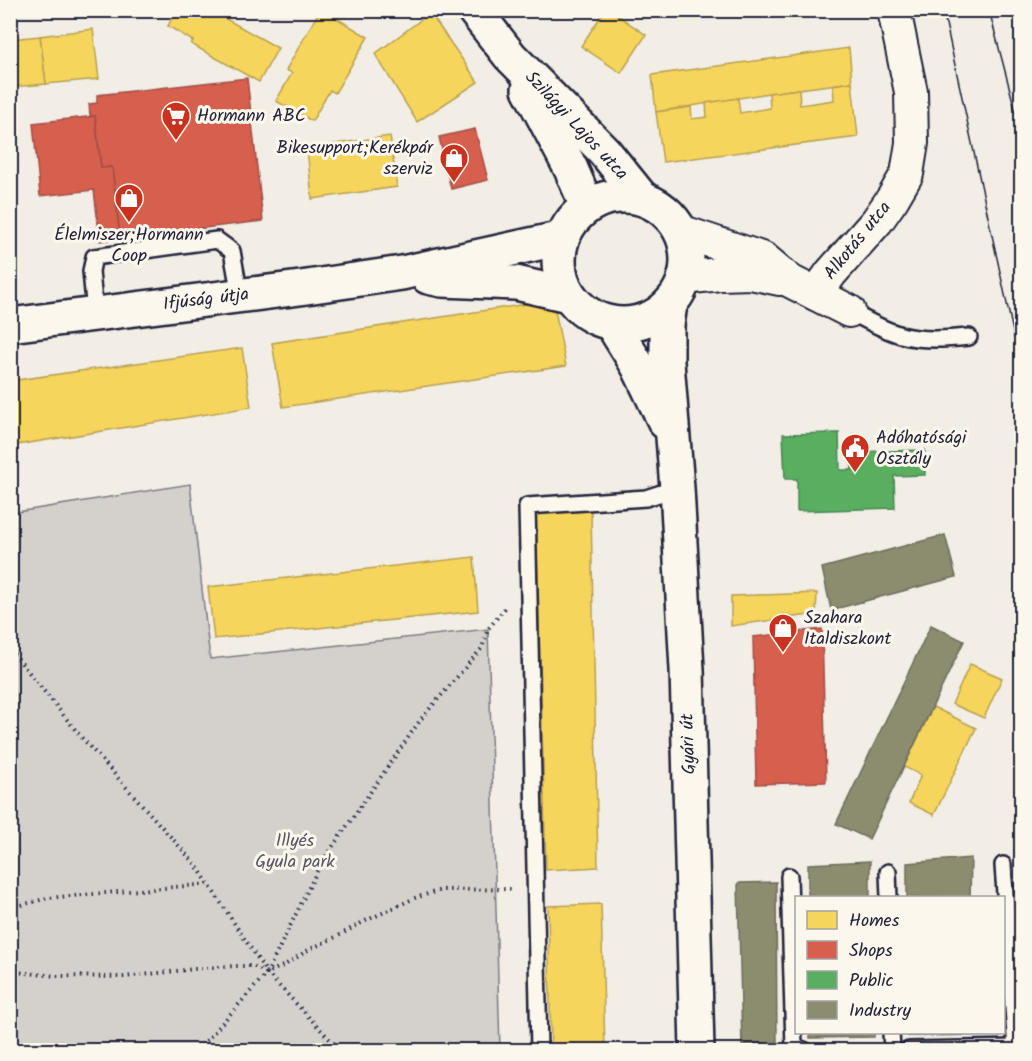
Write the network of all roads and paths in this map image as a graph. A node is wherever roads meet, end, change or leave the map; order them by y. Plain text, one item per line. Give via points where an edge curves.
1 (474, 10) edge
2 (894, 10) edge
3 (510, 56) junction
4 (641, 197) junction
5 (587, 206) junction
6 (680, 231) junction
7 (562, 238) junction
8 (402, 273) junction
9 (803, 287) junction
10 (677, 291) junction
11 (568, 295) junction
12 (240, 296) junction
13 (849, 311) joint
14 (95, 313) junction
15 (612, 324) junction
16 (10, 325) edge
17 (969, 337) dead end
18 (673, 438) junction
19 (677, 488) junction
20 (528, 579) junction
21 (10, 649) edge
22 (1003, 865) dead end
23 (888, 872) dead end
24 (789, 876) dead end
25 (209, 884) junction
26 (536, 889) junction
27 (889, 896) edge
28 (10, 908) edge
29 (10, 968) edge
30 (267, 972) junction
31 (891, 1034) edge
32 (1016, 1049) edge
33 (198, 1050) edge
34 (340, 1050) edge
35 (539, 1050) edge
36 (697, 1050) edge
37 (804, 1050) edge
38 (892, 1050) edge
39 (909, 1050) edge
40 (916, 1050) edge

1 - 3 street, Szilágyi Lajos utca
2 - 9 street, Alkotás utca via 911,92 912,143 907,174 878,221 831,273
3 - 4 street, Szilágyi Lajos utca via 604,150
3 - 5 street, Szilágyi Lajos utca
4 - 5 street via 608,196
4 - 6 street via 670,216
5 - 7 street via 568,224
6 - 9 street via 764,259
6 - 10 street via 687,262
7 - 8 street, Ifjúság útja
7 - 11 street via 558,257
8 - 11 street, Ifjúság útja via 442,280 516,283
8 - 12 street, Ifjúság útja
9 - 10 street via 752,273 720,274
9 - 13 street
10 - 15 street via 653,317 633,324
10 - 18 street, Gyári út via 667,325
11 - 15 street via 594,318
12 - 14 street, Ifjúság útja
12 - 14 lane via 232,251 217,240 94,257 91,271
13 - 17 lane via 903,336
14 - 16 street, Ifjúság útja
15 - 18 street, Gyári út via 638,366
18 - 19 street, Gyári út
19 - 20 lane via 646,498 527,506
19 - 36 street, Gyári út via 687,669
20 - 26 lane
20 - 30 path via 488,629 482,648 421,719 320,865
21 - 25 path
22 - 32 lane
23 - 27 lane
24 - 37 lane via 794,1047
25 - 28 path via 48,898
25 - 30 path
26 - 30 path via 441,890 415,898
26 - 35 lane
29 - 30 path via 17,972 124,977 235,966 253,966
30 - 33 path
30 - 34 path
31 - 38 lane
32 - 40 lane
39 - 40 lane

